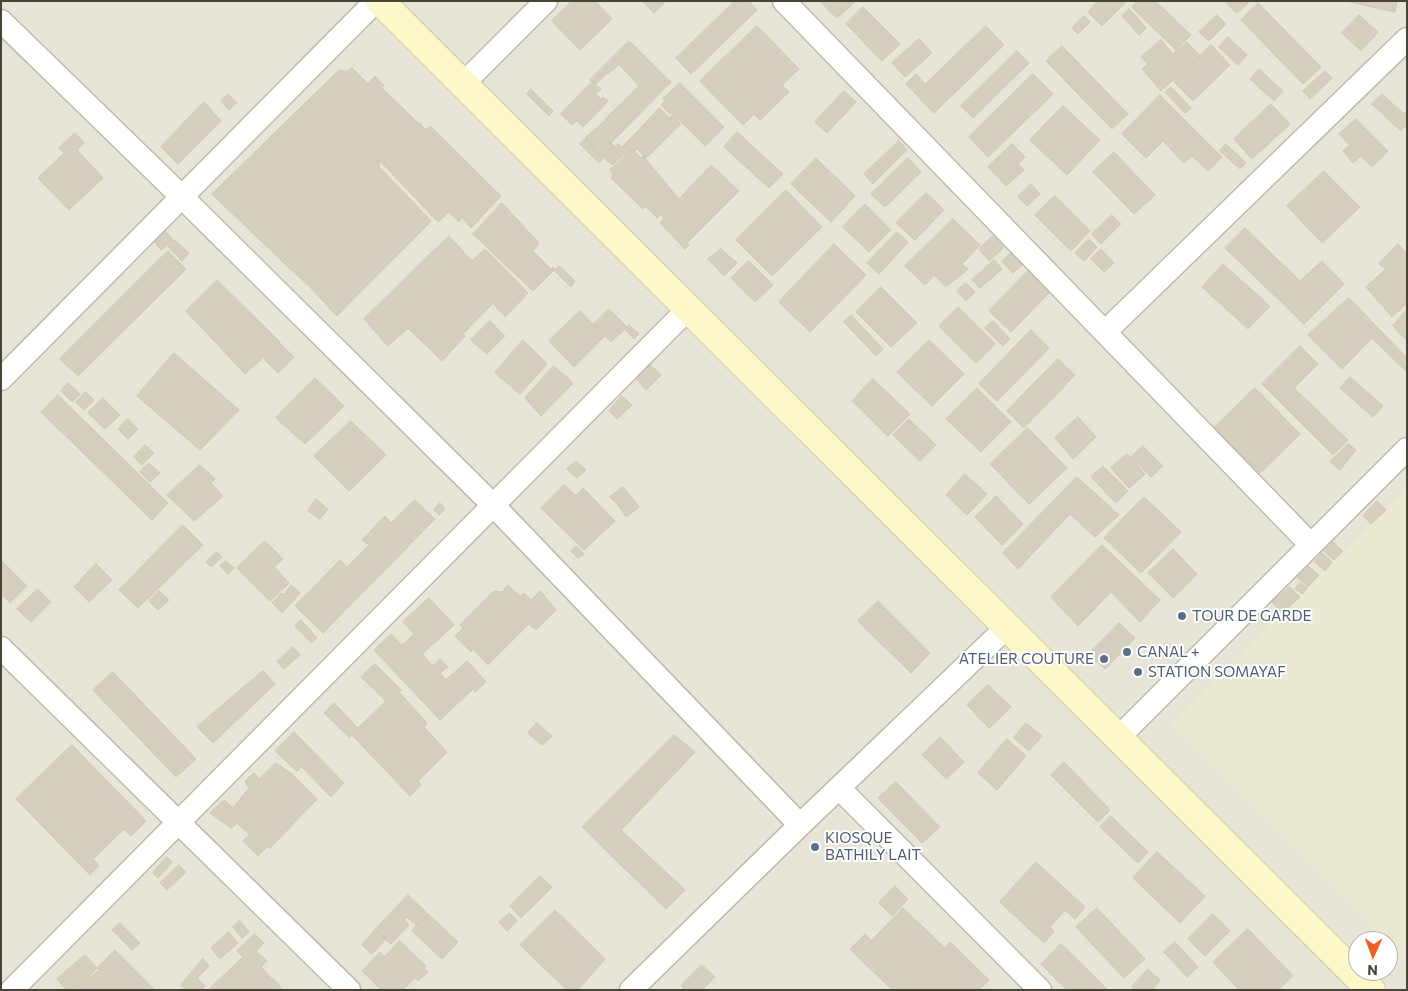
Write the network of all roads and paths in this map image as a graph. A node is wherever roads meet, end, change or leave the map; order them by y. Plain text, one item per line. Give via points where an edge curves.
1 (378, 1) edge
2 (546, 1) edge
3 (784, 1) edge
4 (1, 20) edge
5 (1407, 38) edge
6 (464, 84) junction
7 (182, 197) junction
8 (688, 309) junction
9 (1105, 332) junction
10 (1, 380) edge
11 (1407, 449) edge
12 (493, 505) junction
13 (1311, 545) junction
14 (1007, 627) junction
15 (1, 648) edge
16 (1118, 738) junction
17 (839, 788) junction
18 (178, 822) junction
19 (800, 825) junction
20 (336, 985) edge
21 (12, 990) edge
22 (631, 990) edge
23 (1040, 990) edge
24 (1371, 990) edge

1 - 6 main road
1 - 7 street
2 - 6 street
3 - 9 street
4 - 7 street
5 - 9 street
6 - 8 main road
7 - 10 street
7 - 12 street
8 - 12 street
8 - 14 main road
9 - 13 street
11 - 13 street
12 - 18 street
12 - 19 street
13 - 16 street
14 - 16 main road
14 - 17 street
15 - 18 street
16 - 24 main road
17 - 19 street
17 - 23 street
18 - 20 street
18 - 21 street
19 - 22 street

